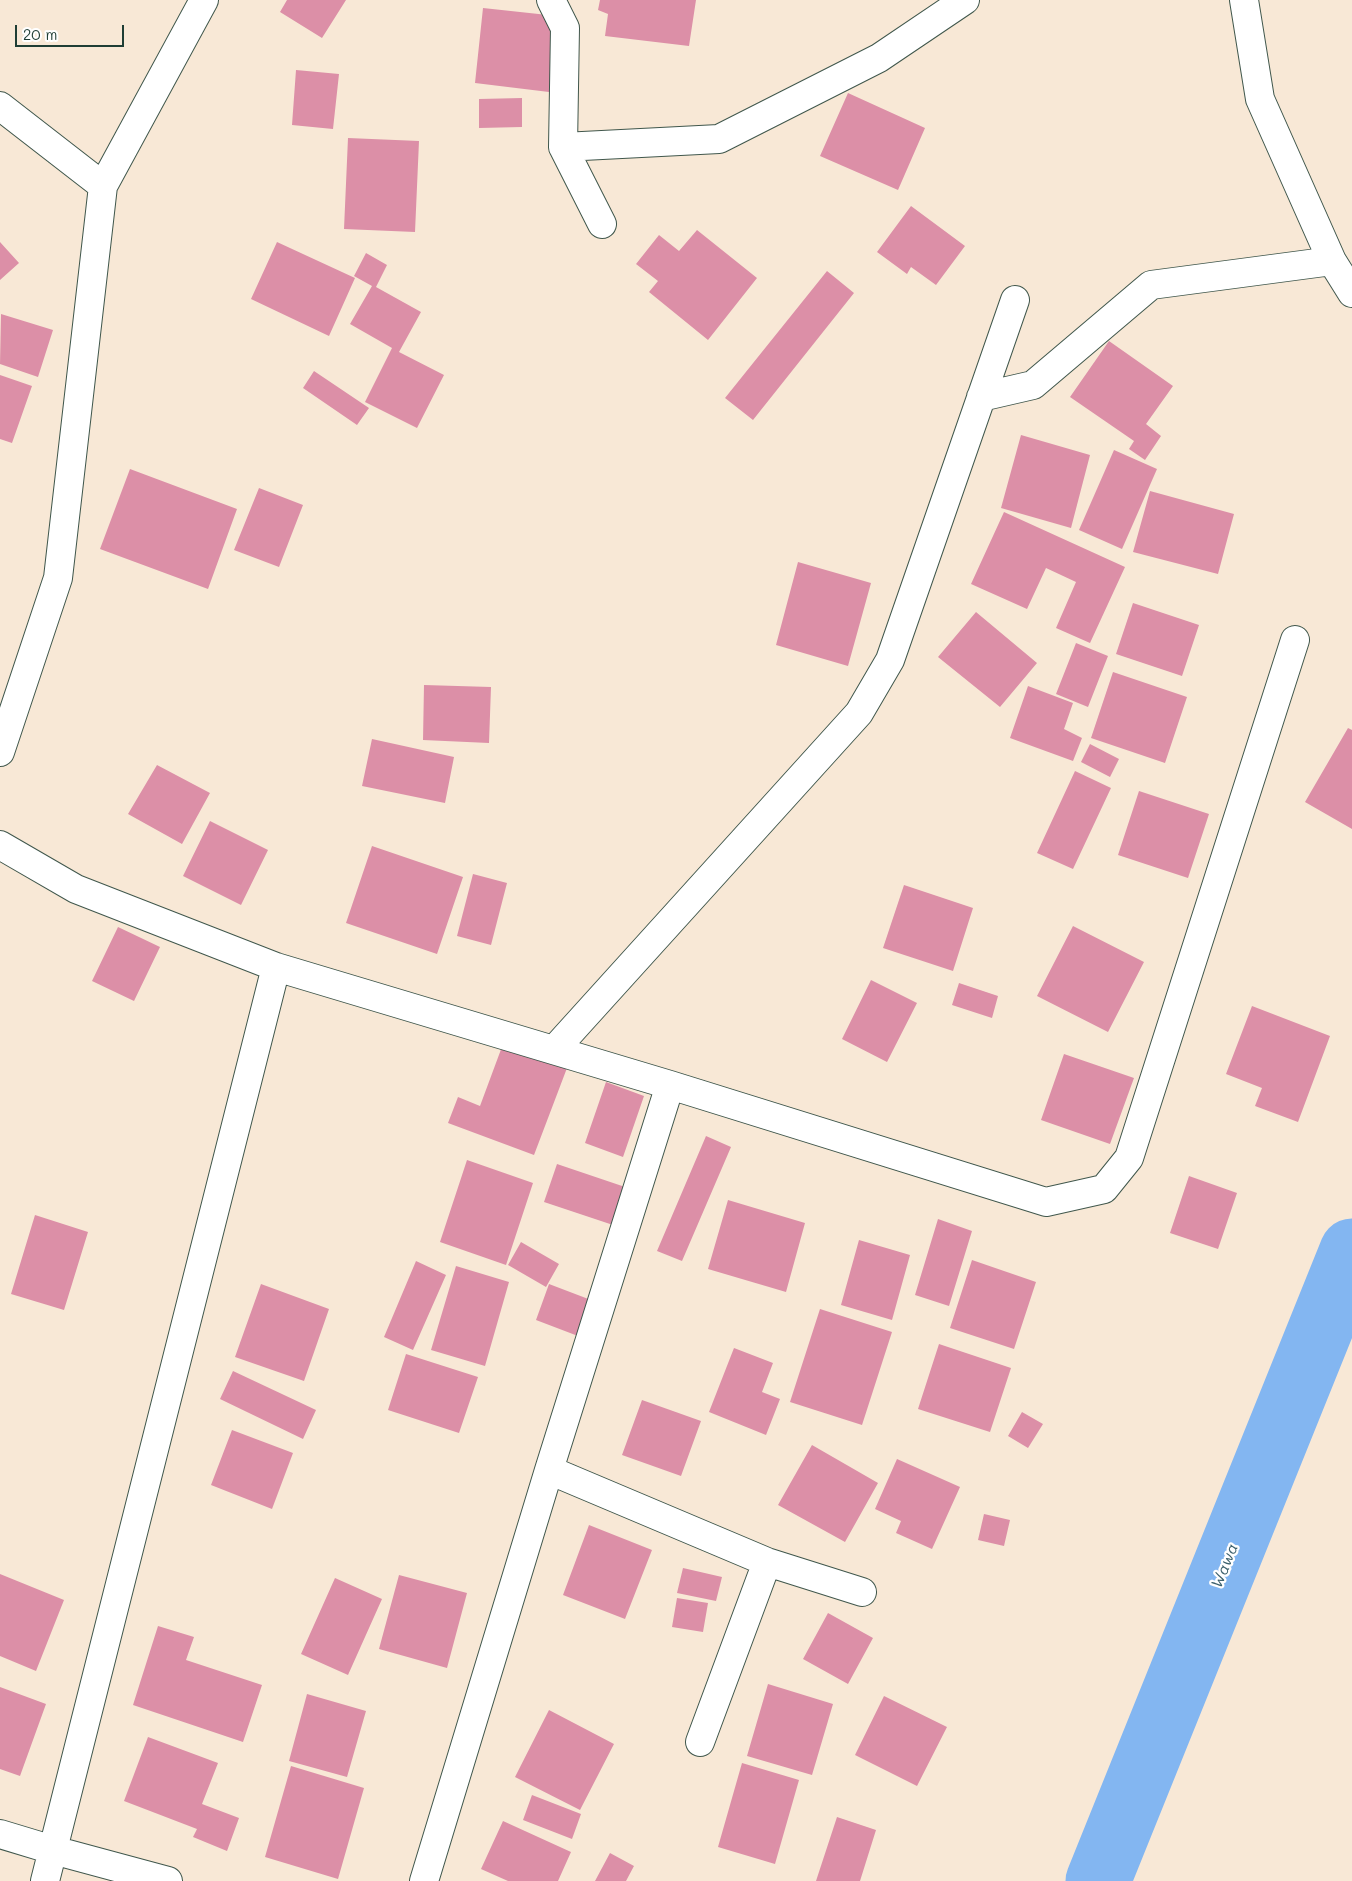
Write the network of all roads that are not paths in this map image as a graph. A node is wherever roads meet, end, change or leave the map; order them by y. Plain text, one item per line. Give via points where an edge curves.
1 (204, 0) edge
2 (551, 0) edge
3 (965, 0) edge
4 (1244, 0) edge
5 (0, 106) edge
6 (563, 147) junction
7 (102, 186) junction
8 (602, 224) dead end
9 (1332, 262) junction
10 (1352, 293) edge
11 (1015, 300) dead end
12 (981, 397) junction
13 (1295, 640) dead end
14 (0, 752) edge
15 (0, 845) edge
16 (276, 967) junction
17 (554, 1050) junction
18 (670, 1085) junction
19 (549, 1470) junction
20 (767, 1562) junction
21 (862, 1592) dead end
22 (700, 1742) dead end
23 (0, 1834) edge
24 (53, 1850) junction
25 (45, 1881) edge
26 (168, 1881) edge
27 (424, 1881) edge

1 - 7 street
2 - 6 street via 565,28
3 - 6 street via 879,58 720,139
4 - 9 street via 1260,99
5 - 7 street
6 - 8 street
7 - 14 street via 58,578
9 - 10 street
9 - 12 street via 1151,285 1033,384
11 - 12 street
12 - 17 street via 890,660 859,712
13 - 18 street via 1129,1158 1104,1188 1046,1202
15 - 16 street via 76,888
16 - 17 street
16 - 24 street
17 - 18 street
18 - 19 street
19 - 20 street
19 - 27 street
20 - 21 street
20 - 22 street
23 - 24 street
24 - 25 street
24 - 26 street

